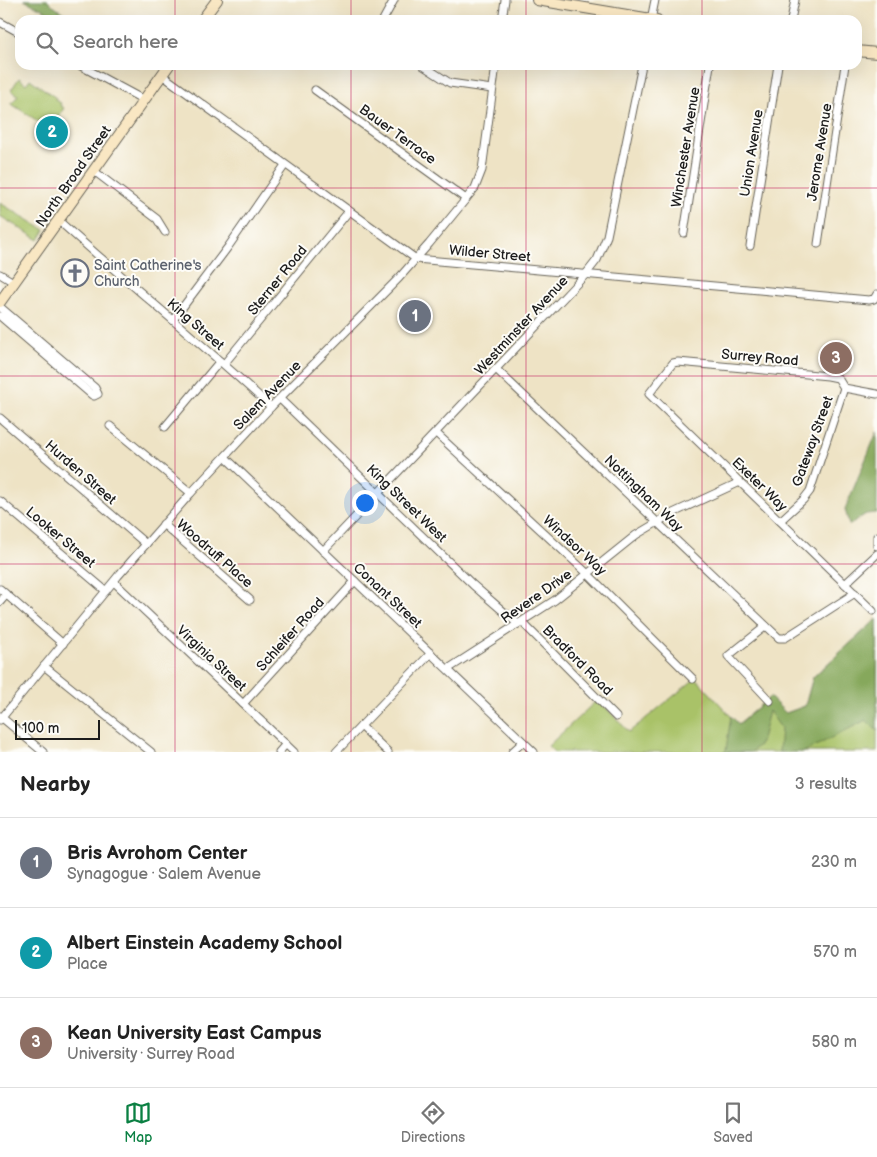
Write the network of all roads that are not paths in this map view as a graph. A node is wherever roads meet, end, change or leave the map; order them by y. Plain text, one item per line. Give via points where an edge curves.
1 (217, 0) edge
2 (394, 0) edge
3 (505, 0) edge
4 (537, 0) edge
5 (655, 0) edge
6 (795, 0) edge
7 (206, 15) edge
8 (386, 15) edge
9 (503, 15) edge
10 (624, 15) edge
11 (654, 15) edge
12 (792, 15) edge
13 (0, 22) edge
14 (15, 30) edge
15 (862, 51) edge
16 (877, 53) edge
17 (88, 70) edge
18 (165, 70) edge
19 (430, 70) edge
20 (495, 70) edge
21 (641, 70) edge
22 (709, 70) edge
23 (777, 70) edge
24 (844, 70) edge
25 (162, 74) junction
26 (492, 89) junction
27 (315, 90) dead end
28 (144, 100) junction
29 (285, 165) junction
30 (94, 171) junction
31 (466, 199) junction
32 (349, 211) junction
33 (59, 221) junction
34 (165, 232) dead end
35 (684, 234) dead end
36 (818, 244) dead end
37 (750, 246) dead end
38 (416, 259) junction
39 (0, 274) edge
40 (586, 274) junction
41 (15, 283) junction
42 (876, 296) edge
43 (0, 302) edge
44 (0, 307) edge
45 (0, 316) edge
46 (173, 320) junction
47 (33, 340) junction
48 (222, 363) junction
49 (65, 367) junction
50 (497, 370) junction
51 (844, 388) junction
52 (649, 394) joint
53 (877, 394) edge
54 (280, 399) junction
55 (271, 407) junction
56 (0, 418) edge
57 (110, 426) dead end
58 (165, 427) dead end
59 (436, 433) junction
60 (225, 457) junction
61 (740, 482) junction
62 (379, 492) junction
63 (191, 493) junction
64 (0, 501) edge
65 (780, 521) junction
66 (657, 522) junction
67 (163, 524) junction
68 (877, 536) edge
69 (146, 544) junction
70 (877, 546) edge
71 (323, 551) junction
72 (877, 554) edge
73 (588, 574) junction
74 (355, 581) junction
75 (114, 582) junction
76 (845, 584) junction
77 (0, 589) edge
78 (106, 591) junction
79 (855, 593) junction
80 (6, 595) junction
81 (250, 600) dead end
82 (0, 602) edge
83 (873, 611) dead end
84 (520, 623) junction
85 (766, 626) junction
86 (63, 644) junction
87 (431, 653) junction
88 (44, 666) junction
89 (448, 669) junction
90 (693, 679) dead end
91 (770, 701) dead end
92 (243, 704) junction
93 (616, 717) dead end
94 (1, 718) edge
95 (361, 726) junction
96 (524, 742) junction
97 (286, 744) junction
98 (43, 752) edge
99 (151, 752) edge
100 (279, 752) edge
101 (294, 752) edge
102 (336, 752) edge
103 (388, 752) edge
104 (512, 752) edge
105 (534, 752) edge

1 - 7 main road
2 - 8 street
3 - 9 street
4 - 10 main road
5 - 11 street
6 - 12 street
13 - 14 street
15 - 16 main road
17 - 28 street
18 - 25 main road, North Broad Street
19 - 26 street via 450,83
20 - 26 street, Salem Avenue
21 - 40 street, Westminster Avenue via 606,236
22 - 35 street, Winchester Avenue
23 - 37 street, Union Avenue
24 - 36 street, Jerome Avenue
25 - 28 main road, North Broad Street
25 - 29 street
26 - 31 street, Salem Avenue via 482,170 475,188
27 - 31 street, Bauer Terrace
28 - 30 main road, North Broad Street
29 - 32 street
29 - 46 street
30 - 33 main road, North Broad Street
30 - 34 street via 157,220
31 - 38 street, Salem Avenue
32 - 38 street
32 - 48 street, Sterner Road
33 - 41 main road, North Broad Street
33 - 46 street, King Street
38 - 40 street, Wilder Street
38 - 54 street, Salem Avenue
39 - 41 street
40 - 42 street, Wilder Street via 870,300
40 - 50 street, Westminster Avenue
41 - 43 main road, North Broad Street
44 - 47 street
45 - 47 street
46 - 48 street, King Street
47 - 49 street
48 - 55 street, King Street
48 - 58 street, Sterner Road
49 - 49 street via 92,395 98,394 96,388
50 - 59 street, Westminster Avenue
50 - 66 street, Nottingham Way
51 - 52 street, Surrey Road via 838,378 828,376 678,362 673,363
51 - 53 street, Surrey Road
51 - 65 street, Gateway Street via 810,491
52 - 61 street, Exeter Way
54 - 55 street, Salem Avenue
54 - 62 street, King Street West
55 - 60 street, Salem Avenue
56 - 69 street, Hurden Street
57 - 63 street
59 - 62 street, Westminster Avenue
59 - 73 street, Windsor Way
60 - 63 street, Salem Avenue
60 - 71 street, Conant Street
61 - 65 street, Exeter Way
61 - 66 street, Revere Drive
62 - 71 street, Westminster Avenue
62 - 84 street, King Street West via 474,585
63 - 67 street, Salem Avenue
64 - 78 street, Looker Street
65 - 76 street, Exeter Way
66 - 73 street, Revere Drive via 620,546
66 - 85 street, Nottingham Way
67 - 69 street, Salem Avenue
67 - 81 street, Woodruff Place
68 - 70 street
69 - 75 street, Salem Avenue
71 - 74 street, Conant Street
72 - 76 street
73 - 84 street, Revere Drive
73 - 90 street, Windsor Way
74 - 87 street, Conant Street
74 - 92 street, Schleifer Road
75 - 78 street, Salem Avenue
75 - 92 street, Virginia Street
76 - 79 street, Exeter Way
77 - 80 street
78 - 86 street, Salem Avenue
79 - 83 street, Exeter Way
79 - 85 street, Nottingham Way via 785,638 779,638
80 - 82 street
80 - 86 street
84 - 89 street, Revere Drive
84 - 93 street, Bradford Road via 536,634
85 - 91 street via 728,656
86 - 88 street, Salem Avenue
87 - 89 street, Conant Street
87 - 95 street
88 - 94 street, Salem Avenue
88 - 99 street
89 - 96 street, Conant Street
92 - 97 street, Virginia Street
94 - 98 street
95 - 102 street
95 - 103 street
96 - 104 street
96 - 105 street, Conant Street
97 - 100 street
97 - 101 street, Virginia Street

